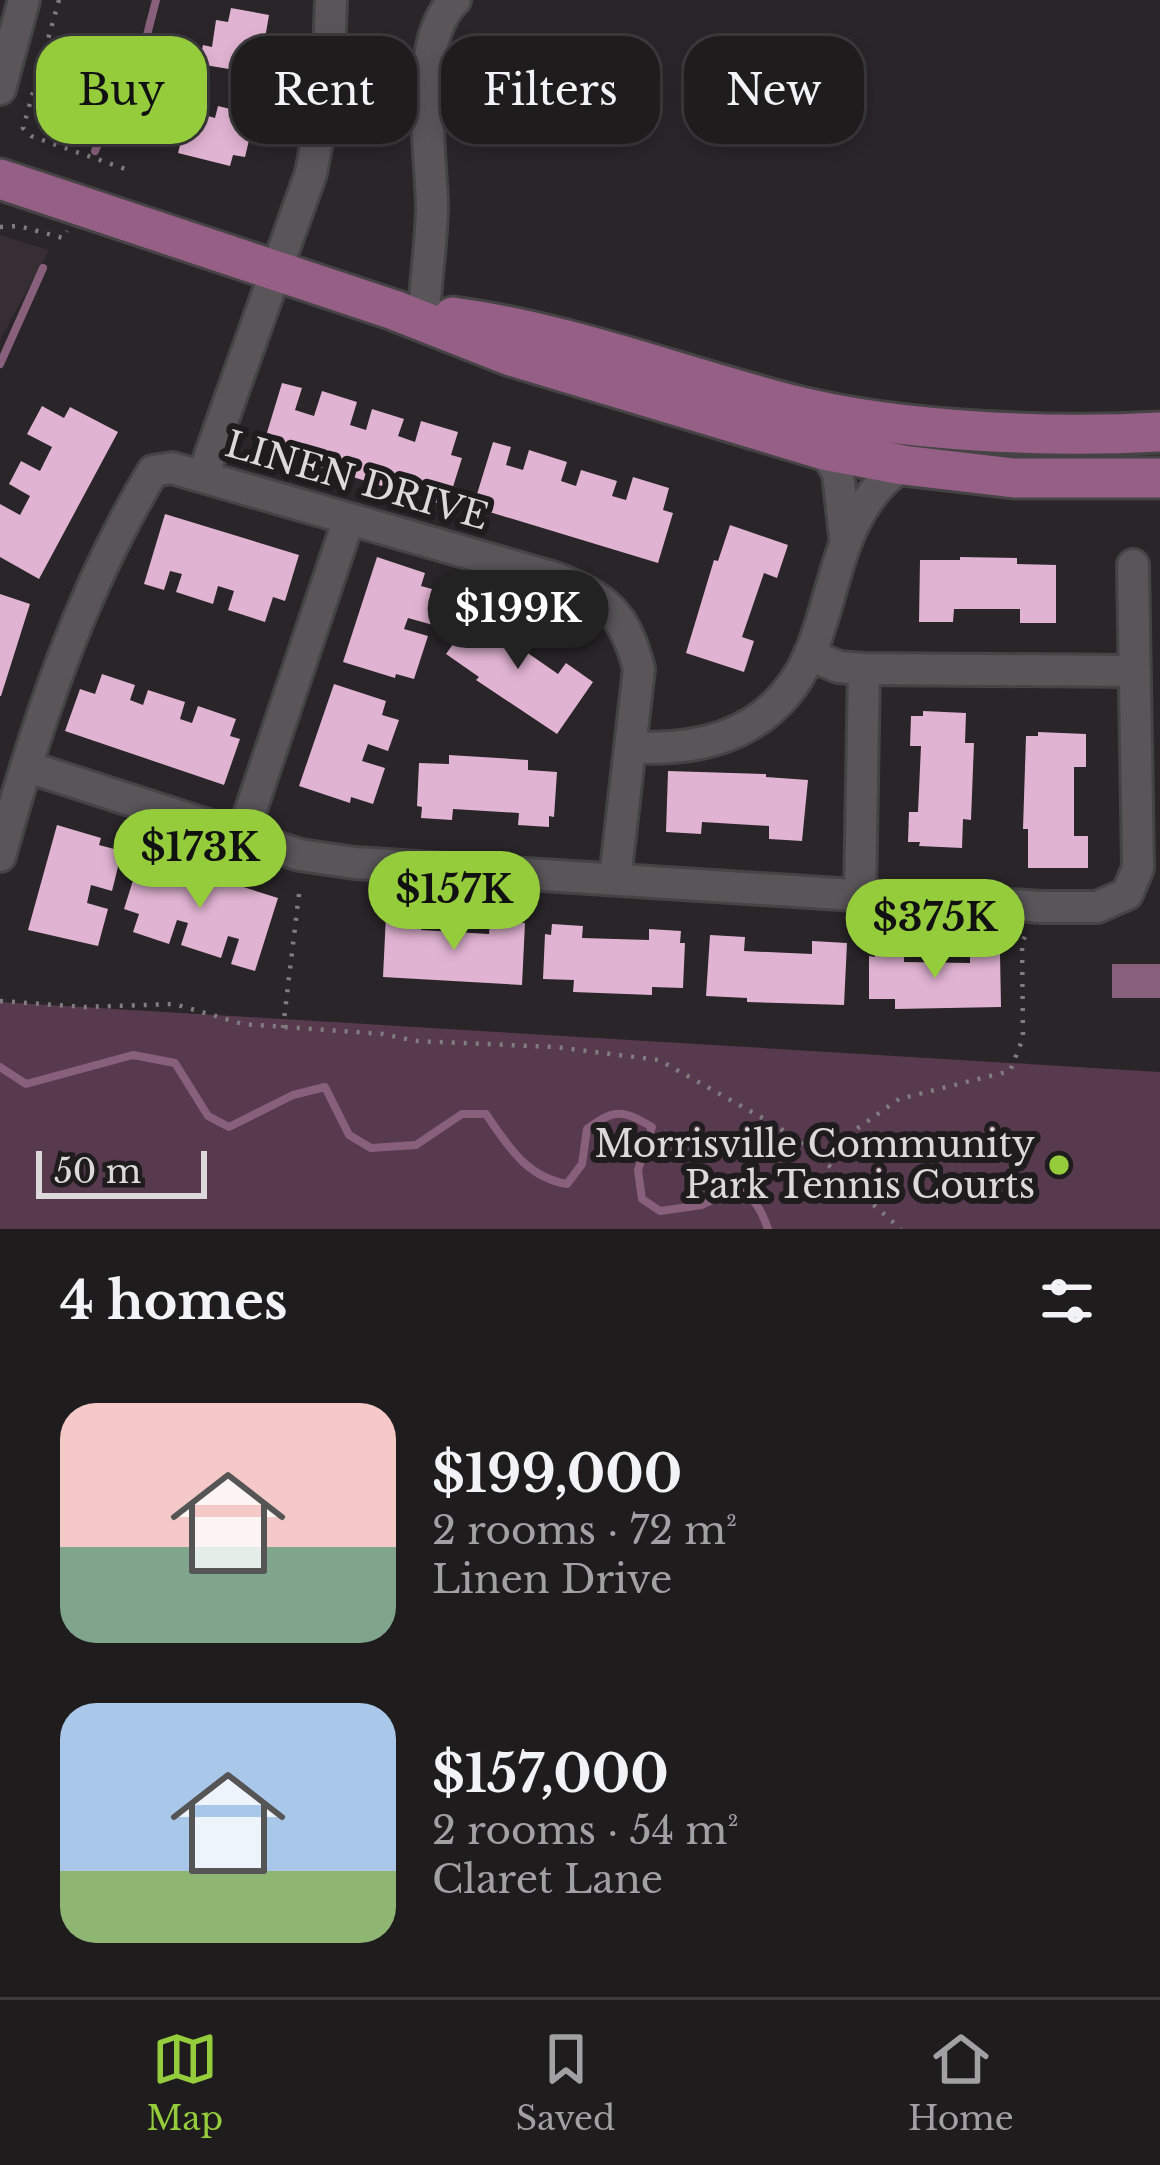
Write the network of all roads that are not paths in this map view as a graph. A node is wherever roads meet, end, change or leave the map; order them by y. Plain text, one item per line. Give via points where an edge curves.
1 (24, 0) edge
2 (331, 0) edge
3 (455, 0) edge
4 (0, 89) edge
5 (0, 179) edge
6 (274, 269) junction
7 (409, 312) junction
8 (1160, 432) edge
9 (824, 450) junction
10 (903, 465) junction
11 (203, 475) junction
12 (1160, 478) edge
13 (349, 519) junction
14 (845, 536) junction
15 (1133, 565) dead end
16 (809, 655) junction
17 (864, 669) junction
18 (1135, 671) junction
19 (633, 747) junction
20 (28, 767) junction
21 (242, 836) junction
22 (0, 856) edge
23 (616, 879) junction
24 (860, 894) junction

1 - 4 street
2 - 6 street via 321,129
3 - 7 street via 426,72 432,211
5 - 6 main road
6 - 7 main road
6 - 11 street
7 - 8 main road via 517,326 802,407 952,429
7 - 9 main road via 511,356
9 - 10 main road
9 - 14 street via 838,473
10 - 12 main road via 1014,478
10 - 14 street via 881,480
11 - 13 street, LINEN DRIVE
11 - 20 street, LINEN DRIVE via 153,471 95,575
13 - 19 street, LINEN DRIVE via 594,593 635,653
13 - 21 street
14 - 16 street
15 - 18 street
16 - 17 street
16 - 19 street via 767,712 730,736 700,746
17 - 18 street
17 - 24 street
18 - 24 street via 1138,868 1127,894 1097,908
19 - 23 street, LINEN DRIVE
20 - 21 street
20 - 22 street
21 - 23 street via 355,863
23 - 24 street

